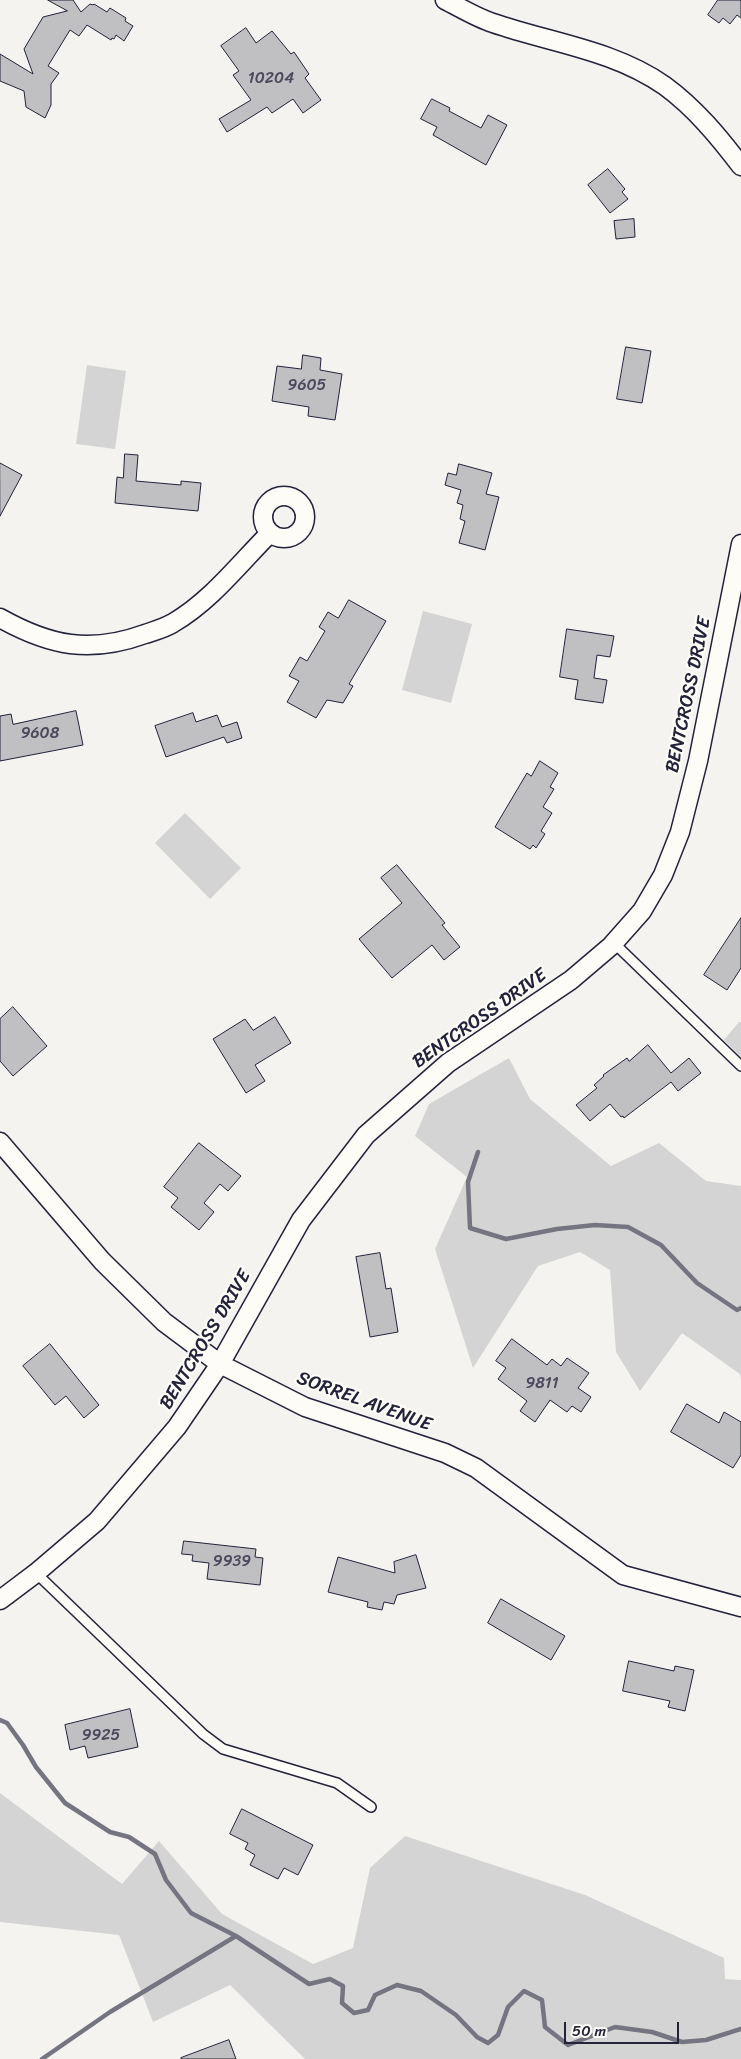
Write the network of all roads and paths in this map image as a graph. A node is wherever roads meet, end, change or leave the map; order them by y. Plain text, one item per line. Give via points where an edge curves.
1 (445, 0) edge
2 (741, 166) edge
3 (270, 532) dead end
4 (741, 544) edge
5 (0, 618) edge
6 (614, 943) junction
7 (741, 1066) edge
8 (0, 1142) edge
9 (220, 1364) junction
10 (36, 1573) junction
11 (0, 1600) edge
12 (741, 1607) edge
13 (371, 1808) dead end

1 - 2 street via 492,23 628,65 665,86 698,115
3 - 5 street via 208,597 172,624 121,643 84,646 56,642
4 - 6 street, BENTCROSS DRIVE via 698,760 680,832 663,874 642,911
6 - 7 lane
6 - 9 street, BENTCROSS DRIVE via 571,980 448,1063 366,1135 300,1220
8 - 9 street, SORREL AVENUE via 102,1261 164,1322
9 - 10 street, BENTCROSS DRIVE via 177,1428 97,1521
9 - 12 street, SORREL AVENUE via 305,1407 445,1454 476,1468 623,1575
10 - 11 street, BENTCROSS DRIVE
10 - 13 lane via 203,1734 223,1749 337,1783

